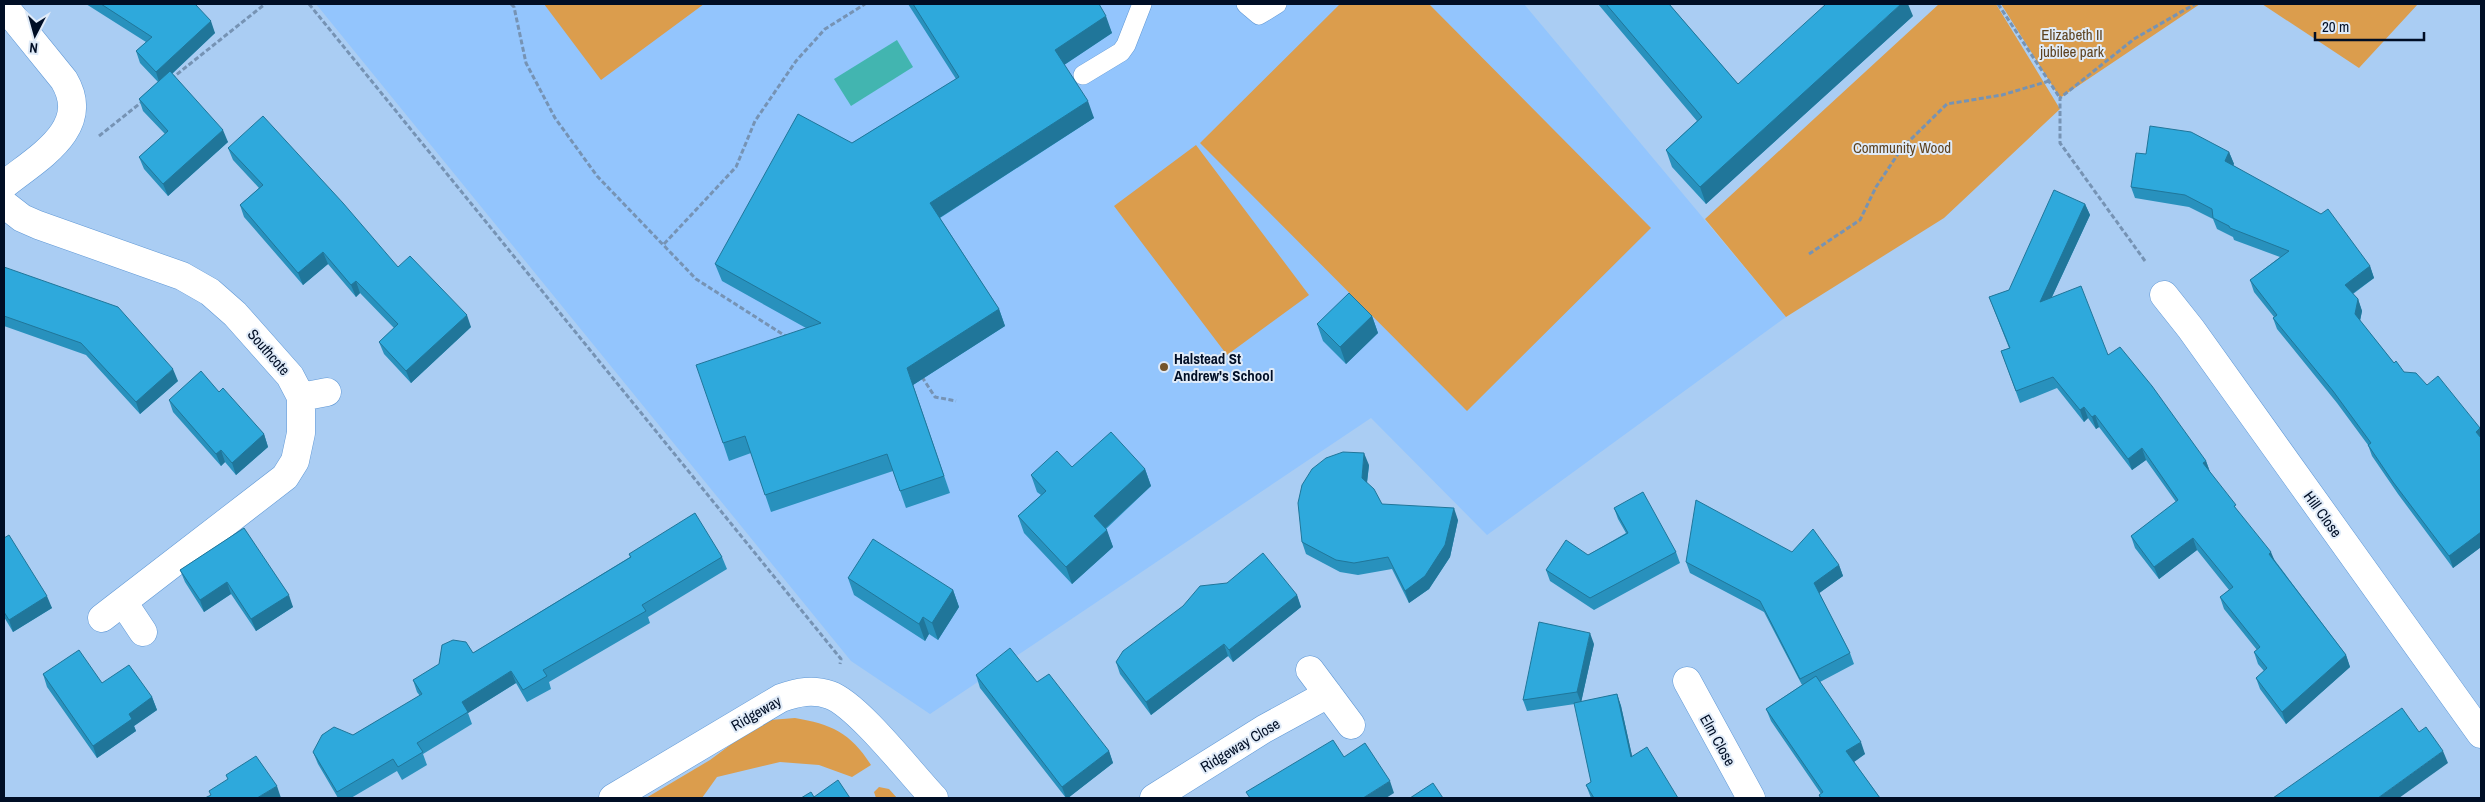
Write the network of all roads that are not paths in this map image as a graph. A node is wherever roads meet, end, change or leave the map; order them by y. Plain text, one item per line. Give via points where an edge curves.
1 (1142, 4) edge
2 (1246, 4) edge
3 (1277, 4) edge
4 (4, 6) edge
5 (1083, 75) dead end
6 (4, 185) edge
7 (4, 204) edge
8 (2164, 295) dead end
9 (143, 632) dead end
10 (1310, 670) dead end
11 (1686, 681) dead end
12 (1328, 694) junction
13 (1351, 725) dead end
14 (2481, 734) edge
15 (613, 798) edge
16 (934, 798) edge
17 (1154, 798) edge
18 (1750, 798) edge

1 - 5 lane via 1126,45
2 - 3 lane via 1259,15
4 - 6 street via 64,80 73,102 70,122 61,138
7 - 9 street, Southcote via 38,225 171,272 210,292 235,314 290,376 314,394 295,461 285,477 112,610
8 - 14 street, Hill Close
10 - 12 street
11 - 18 street, Elm Close
12 - 13 street
12 - 17 street, Ridgeway Close via 1264,729
15 - 16 street, Ridgeway via 781,698 808,691 832,696 854,710

